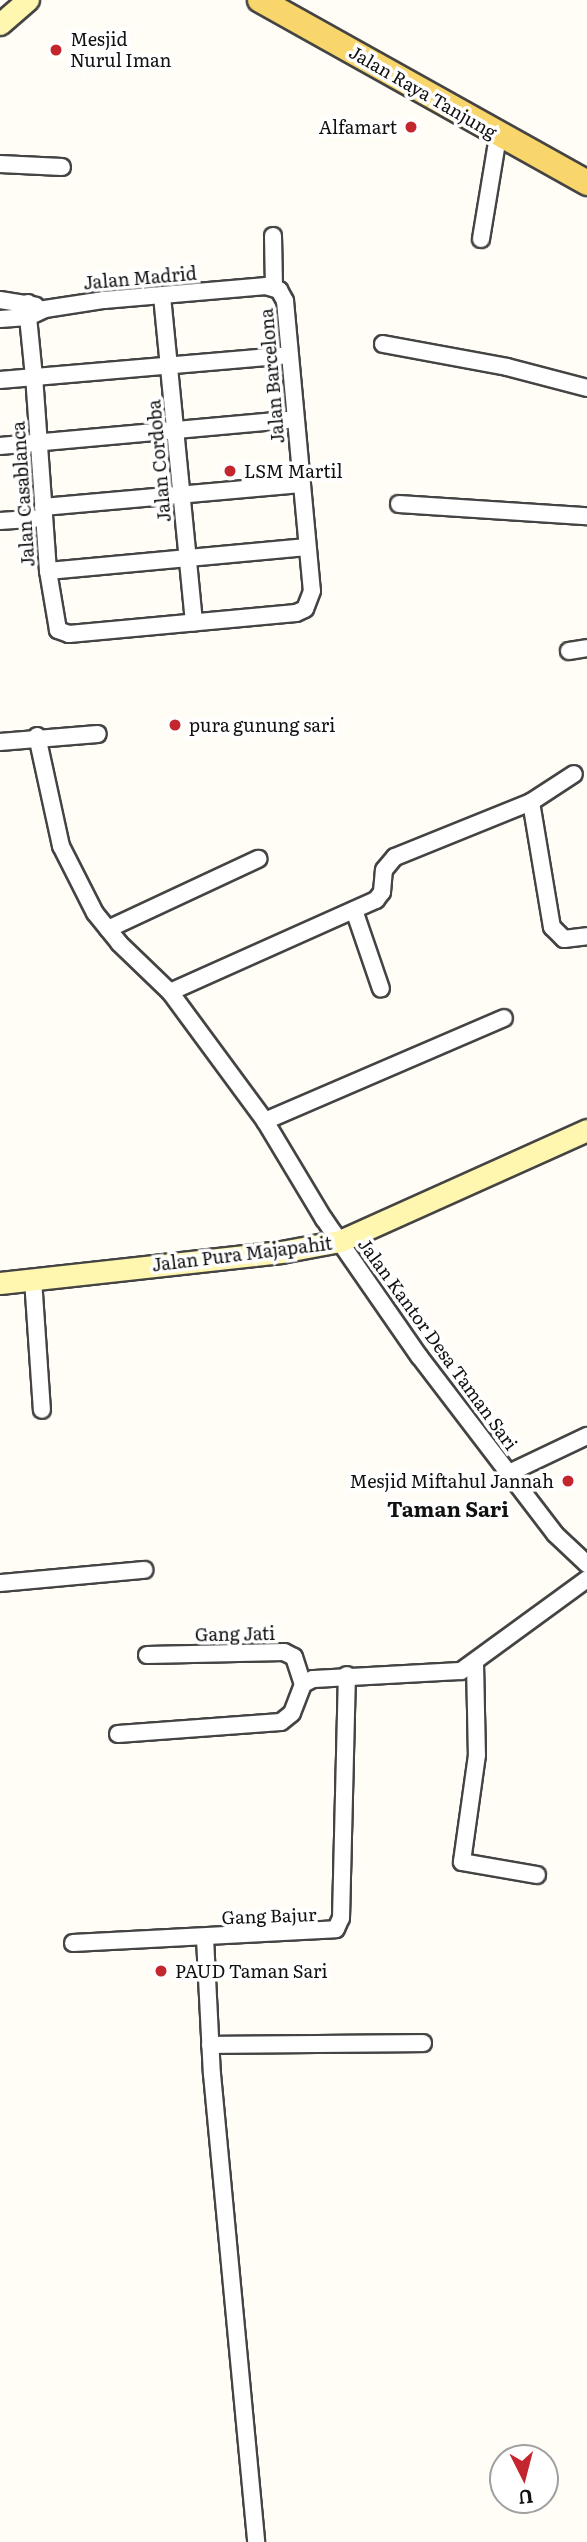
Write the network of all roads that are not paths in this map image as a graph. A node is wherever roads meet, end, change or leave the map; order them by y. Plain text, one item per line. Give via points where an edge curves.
1 (28, 0) edge
2 (260, 0) edge
3 (0, 24) edge
4 (498, 136) junction
5 (0, 164) edge
6 (62, 167) dead end
7 (587, 183) edge
8 (273, 236) dead end
9 (481, 239) dead end
10 (279, 291) junction
11 (162, 296) junction
12 (0, 300) edge
13 (28, 310) junction
14 (0, 319) edge
15 (383, 344) dead end
16 (290, 355) junction
17 (169, 366) junction
18 (28, 377) junction
19 (0, 380) edge
20 (587, 388) edge
21 (295, 419) junction
22 (175, 428) junction
23 (39, 442) junction
24 (0, 446) edge
25 (301, 484) junction
26 (174, 495) junction
27 (399, 504) dead end
28 (44, 513) junction
29 (587, 516) edge
30 (0, 521) edge
31 (307, 547) junction
32 (188, 558) junction
33 (48, 571) junction
34 (194, 622) junction
35 (587, 648) edge
36 (569, 651) dead end
37 (98, 734) dead end
38 (37, 736) junction
39 (0, 739) edge
40 (574, 774) dead end
41 (531, 802) junction
42 (258, 859) dead end
43 (354, 910) junction
44 (108, 929) junction
45 (587, 936) edge
46 (381, 989) dead end
47 (170, 992) junction
48 (504, 1018) dead end
49 (265, 1121) junction
50 (587, 1130) edge
51 (340, 1241) junction
52 (33, 1279) junction
53 (0, 1283) edge
54 (42, 1410) dead end
55 (587, 1436) edge
56 (507, 1474) junction
57 (584, 1558) edge
58 (144, 1570) dead end
59 (587, 1579) edge
60 (0, 1583) edge
61 (147, 1655) dead end
62 (475, 1663) junction
63 (347, 1675) junction
64 (303, 1684) junction
65 (118, 1734) dead end
66 (537, 1875) dead end
67 (205, 1938) junction
68 (73, 1944) dead end
69 (423, 2043) dead end
70 (210, 2045) junction
71 (256, 2542) edge

1 - 3 street
2 - 4 main road, Jalan Raya Tanjung
4 - 7 main road, Jalan Raya Tanjung
4 - 9 street
5 - 6 street
8 - 10 street, Jalan Barcelona
10 - 11 street, Jalan Madrid
10 - 16 street, Jalan Barcelona
11 - 13 street, Jalan Madrid
11 - 17 street, Jalan Cordoba
12 - 13 street
13 - 14 street, Jalan Madrid
13 - 18 street, Jalan Casablanca
15 - 20 street via 507,367
16 - 17 street
16 - 21 street, Jalan Barcelona
17 - 18 street
17 - 22 street, Jalan Cordoba
18 - 19 street
18 - 23 street, Jalan Casablanca
21 - 22 street
21 - 25 street, Jalan Barcelona
22 - 23 street
22 - 26 street, Jalan Cordoba
23 - 24 street
23 - 28 street, Jalan Casablanca
25 - 26 street
25 - 31 street, Jalan Barcelona
26 - 28 street
26 - 32 street, Jalan Cordoba
27 - 29 street
28 - 30 street
28 - 33 street, Jalan Casablanca
31 - 32 street
31 - 34 street, Jalan Barcelona via 311,598 296,613
32 - 33 street
32 - 34 street, Jalan Cordoba
33 - 34 street, Jalan Casablanca via 54,623 67,634
35 - 36 street
37 - 38 street
38 - 39 street
38 - 44 street, Jalan Kantor Desa Taman Sari via 61,846 77,882
40 - 41 street
41 - 43 street via 395,857 381,875 379,897
41 - 45 street via 552,927 564,939
42 - 44 street
43 - 46 street
43 - 47 street
44 - 47 street, Jalan Kantor Desa Taman Sari
47 - 49 street, Jalan Kantor Desa Taman Sari
48 - 49 street
49 - 51 street, Jalan Kantor Desa Taman Sari
50 - 51 street, Jalan Pura Majapahit
51 - 52 street, Jalan Pura Majapahit via 281,1252
51 - 56 street, Jalan Kantor Desa Taman Sari
52 - 53 street, Jalan Pura Majapahit
52 - 54 street
55 - 56 street
56 - 57 street, Jalan Kantor Desa Taman Sari
58 - 60 street
59 - 62 street
61 - 64 street, Gang Jati via 286,1652 295,1659
62 - 63 street via 440,1675
62 - 66 street via 477,1755 462,1862
63 - 64 street
63 - 67 street, Gang Bajur via 339,1925 327,1933
64 - 65 street via 290,1716 281,1722
67 - 68 street, Gang Bajur
67 - 70 street
69 - 70 street
70 - 71 street

